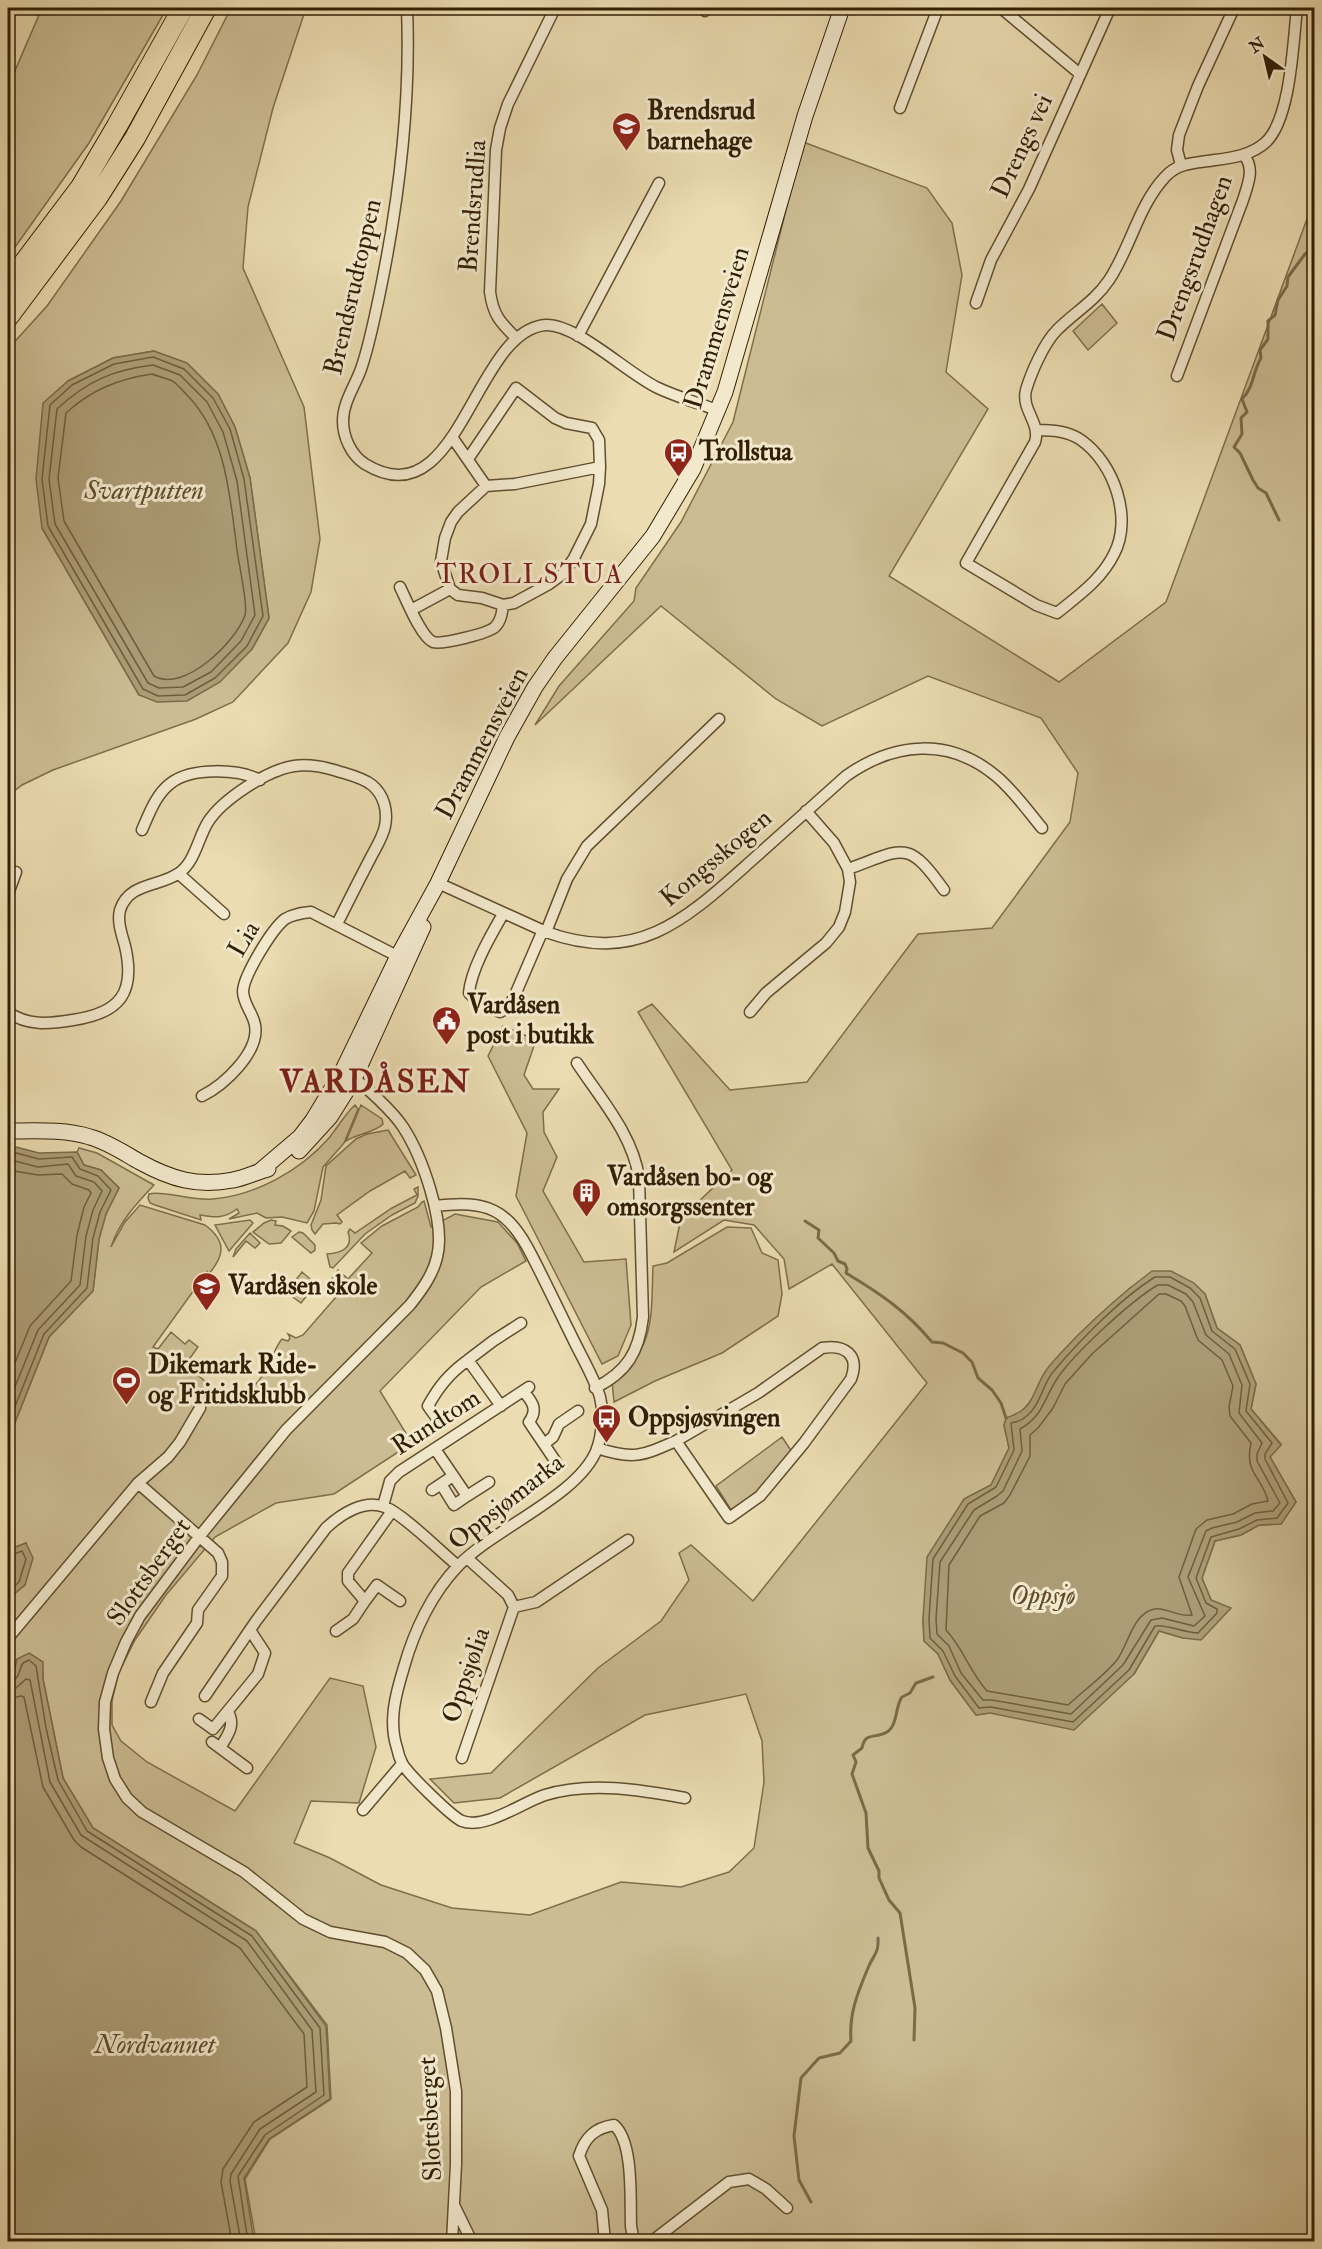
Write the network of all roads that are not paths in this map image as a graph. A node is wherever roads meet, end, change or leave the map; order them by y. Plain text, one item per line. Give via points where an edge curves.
1 (183, 8) edge
2 (206, 8) edge
3 (407, 8) edge
4 (555, 8) edge
5 (842, 8) edge
6 (938, 8) edge
7 (1001, 8) edge
8 (1110, 8) edge
9 (1234, 8) edge
10 (1297, 8) edge
11 (1080, 74) junction
12 (900, 108) dead end
13 (1244, 155) junction
14 (1181, 165) junction
15 (659, 183) dead end
16 (8, 284) edge
17 (976, 303) dead end
18 (8, 317) edge
19 (578, 336) junction
20 (516, 338) junction
21 (1177, 376) dead end
22 (718, 411) junction
23 (1037, 430) junction
24 (452, 437) junction
25 (468, 459) junction
26 (600, 468) junction
27 (486, 486) junction
28 (400, 587) dead end
29 (450, 589) junction
30 (503, 606) junction
31 (411, 610) junction
32 (719, 719) dead end
33 (261, 780) junction
34 (806, 812) junction
35 (1042, 828) dead end
36 (142, 830) dead end
37 (848, 868) junction
38 (16, 872) dead end
39 (179, 873) junction
40 (438, 883) junction
41 (944, 890) dead end
42 (8, 894) edge
43 (224, 914) dead end
44 (503, 914) junction
45 (337, 924) junction
46 (545, 931) junction
47 (403, 959) junction
48 (8, 1012) edge
49 (750, 1012) dead end
50 (577, 1063) dead end
51 (348, 1076) junction
52 (202, 1096) dead end
53 (8, 1131) edge
54 (435, 1206) junction
55 (520, 1323) dead end
56 (468, 1360) junction
57 (595, 1388) junction
58 (501, 1406) junction
59 (200, 1408) dead end
60 (578, 1411) dead end
61 (438, 1420) tunnel mouth
62 (676, 1441) junction
63 (544, 1444) junction
64 (597, 1448) junction
65 (435, 1449) junction
66 (556, 1462) dead end
67 (453, 1476) junction
68 (489, 1482) dead end
69 (138, 1483) junction
70 (467, 1496) junction
71 (387, 1508) junction
72 (199, 1537) junction
73 (628, 1540) dead end
74 (467, 1558) junction
75 (458, 1566) junction
76 (365, 1601) junction
77 (400, 1601) dead end
78 (514, 1607) junction
79 (250, 1630) junction
80 (336, 1631) dead end
81 (8, 1638) edge
82 (205, 1696) dead end
83 (152, 1702) dead end
84 (228, 1712) junction
85 (199, 1719) dead end
86 (462, 1758) dead end
87 (402, 1764) junction
88 (247, 1768) dead end
89 (686, 1798) dead end
90 (363, 1810) dead end
91 (455, 2206) junction
92 (787, 2208) dead end
93 (452, 2241) edge
94 (472, 2241) edge
95 (605, 2241) edge
96 (638, 2241) edge
97 (651, 2241) edge

1 - 16 highway via 81,187
2 - 18 highway via 135,138 97,198
3 - 24 street, Brendsrudtoppen via 402,166 379,298 361,368 346,404 344,436 362,462 390,474 407,474 426,466
4 - 20 street, Brendsrudlia via 508,104 496,150 490,292 493,311
5 - 22 main road, Drammensveien via 805,116
6 - 12 street
7 - 11 street
8 - 11 street, Drengs vei
9 - 14 street, Drengsrudhagen via 1179,135
10 - 13 street, Drengsrudhagen via 1286,101 1276,130 1265,144
11 - 17 street, Drengs vei via 1029,189 992,260
13 - 14 street, Drengsrudhagen
13 - 21 street, Drengsrudhagen via 1250,163 1250,175 1243,200
14 - 23 street, Drengsrudhagen via 1151,193 1122,256 1097,297 1047,343 1025,393 1026,407
15 - 19 street
19 - 20 street via 548,325
19 - 22 street via 657,387
20 - 24 street, Brendsrudtoppen
22 - 40 main road, Drammensveien via 693,470 653,536 555,658 520,713
23 - 23 street via 1035,442 966,563 1036,605 1057,613 1102,574 1115,552 1122,531 1122,514 1112,481 1097,455 1080,439 1057,430
24 - 25 street
25 - 26 street via 516,388 555,418 592,428 599,440
25 - 27 street
26 - 27 street
26 - 30 street via 591,524 564,573
27 - 29 street via 458,512 445,538 441,561
28 - 31 street
29 - 30 street via 458,595
29 - 31 street
30 - 31 street via 498,624 489,632 442,642 433,642 425,635
32 - 46 street via 587,846 567,879
33 - 36 street via 235,773 185,776 170,783 159,795
33 - 39 street via 233,795 216,810
33 - 45 street via 291,766 318,766 366,782 380,794 386,807 385,827
34 - 35 street, Kongsskogen via 865,762 922,748 954,752 982,765 1015,795
34 - 37 street, Kongsskogen via 834,843
34 - 46 street, Kongsskogen via 706,901 677,922 640,939 605,944 571,940
37 - 41 street via 908,852 919,858
37 - 49 street via 848,897 839,927
38 - 42 street
39 - 43 street
39 - 48 street via 130,894 120,910 129,970 126,992 119,1001 89,1016 58,1023 28,1022
40 - 44 street, Kongsskogen
40 - 47 main road, Drammensveien
44 - 46 street, Kongsskogen
44 - 46 street via 470,983 470,993 476,1000 500,1012 508,1008
45 - 47 street, Lia
45 - 52 street, Lia via 311,912 295,914 272,933 243,989 245,1003 255,1021 253,1044 235,1072
47 - 51 main road, Drammensveien
50 - 57 street via 629,1143 639,1178 640,1337 625,1366
51 - 53 main road, Drammensveien via 300,1137 260,1171 233,1180 178,1180 90,1137
51 - 54 street, Slottsberget via 402,1126
54 - 57 street, Oppsjømarka via 478,1204 495,1210 518,1231
54 - 72 street, Slottsberget via 440,1233 437,1258 425,1284 390,1327 286,1430
55 - 56 street
56 - 58 street
56 - 61 street via 450,1374 428,1406
57 - 64 street, Oppsjømarka via 602,1424
58 - 63 street, Rundtom via 526,1389 534,1407 529,1422
58 - 65 street, Rundtom via 448,1434
59 - 69 street via 168,1458
60 - 63 street via 559,1424
62 - 62 street via 758,1393 822,1348 834,1346 846,1350 853,1358 851,1379 804,1443 760,1496 729,1518
62 - 64 street via 642,1456
63 - 66 street
64 - 74 street, Oppsjømarka via 575,1480
65 - 67 street
65 - 71 street, Rundtom via 390,1481
67 - 70 street
67 - 70 street via 436,1487 454,1504
68 - 70 street
69 - 72 street
69 - 81 street
71 - 75 street
71 - 76 street, Rundtom via 348,1573 348,1581
71 - 79 street via 356,1507 339,1515
72 - 83 street via 218,1553 222,1576 198,1610 197,1623 163,1673
72 - 91 street, Slottsberget via 140,1616 113,1673 105,1702 104,1729 115,1779 142,1812 243,1872 303,1919 330,1932 385,1942 407,1953 425,1970 437,1990 456,2091
73 - 78 street, Oppsjølia via 536,1602
74 - 75 street, Oppsjømarka
74 - 78 street, Oppsjølia via 508,1595
75 - 87 street, Oppsjømarka via 416,1630 396,1693 394,1741
76 - 77 street via 373,1582
76 - 80 street via 353,1619
78 - 86 street, Oppsjølia
79 - 82 street
79 - 84 street via 265,1653 258,1674
84 - 85 street via 213,1730
84 - 88 street via 231,1729 216,1745
87 - 89 street, Oppsjømarka via 448,1811 462,1821 478,1823 525,1802 572,1789
87 - 90 street
91 - 93 street, Slottsberget
91 - 94 street, Slottsberget
92 - 97 street via 766,2188 748,2179 729,2182
95 - 96 street via 602,2210 579,2156 589,2136 601,2127 614,2125 626,2146 631,2226

